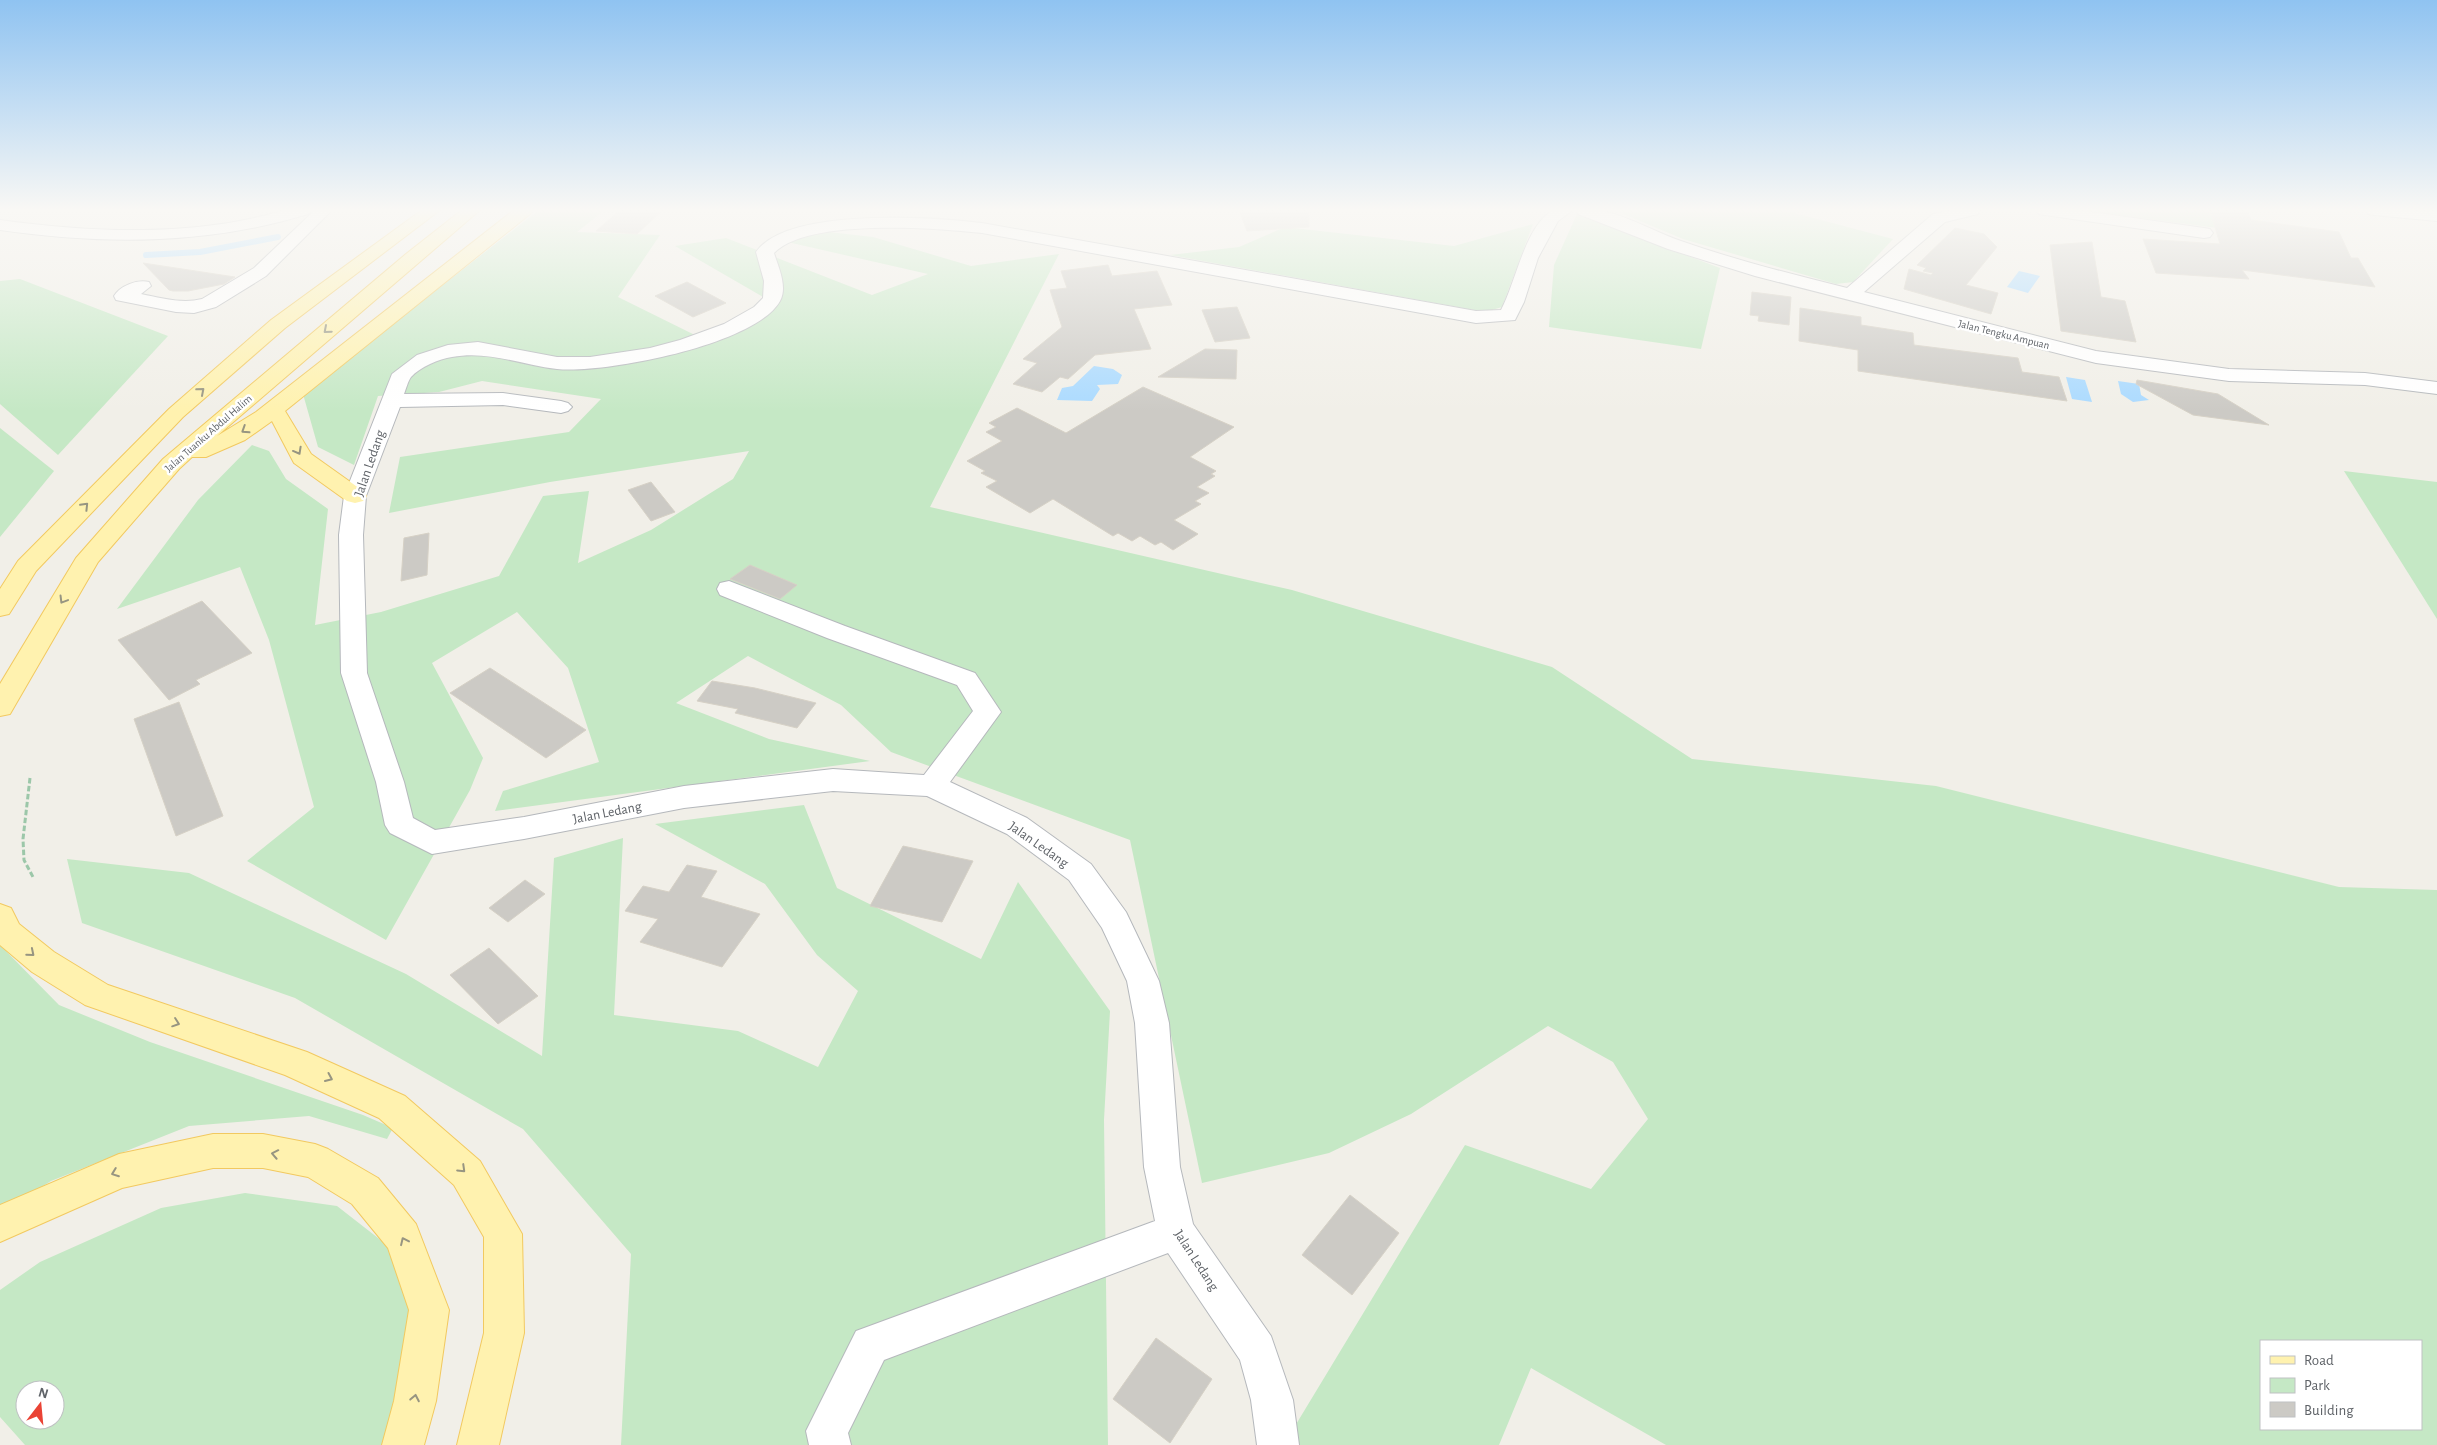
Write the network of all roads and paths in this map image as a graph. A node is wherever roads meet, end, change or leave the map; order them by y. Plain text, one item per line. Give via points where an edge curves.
1 (251, 277) edge
2 (317, 277) edge
3 (341, 277) edge
4 (389, 277) edge
5 (440, 277) edge
6 (772, 277) edge
7 (1256, 277) edge
8 (1523, 277) edge
9 (1782, 277) edge
10 (1871, 277) edge
11 (142, 286) dead end
12 (1850, 295) junction
13 (2437, 388) edge
14 (391, 401) junction
15 (560, 407) dead end
16 (272, 410) junction
17 (171, 464) junction
18 (356, 496) junction
19 (27, 566) junction
20 (729, 589) dead end
21 (0, 608) edge
22 (0, 707) edge
23 (30, 778) dead end
24 (931, 786) junction
25 (33, 877) dead end
26 (0, 917) edge
27 (0, 1224) edge
28 (1176, 1232) junction
29 (403, 1445) edge
30 (478, 1445) edge
31 (830, 1445) edge
32 (1278, 1445) edge

1 - 11 street via 209,303 194,307 123,296
2 - 19 main road via 173,395 75,492
19 -> 3 main road via 176,413 278,324
4 -> 17 main road, Jalan Tuanku Abdul Halim
5 - 16 main road
6 - 14 street, Jalan Ledang via 772,299 761,311 731,328 687,344 651,354 590,363 557,363 478,348 448,351 424,360 402,374
7 - 8 street, Jalan Ledang via 1489,318 1508,316
9 - 12 street, Jalan Tengku Ampuan
10 - 12 street
12 - 13 street, Jalan Tengku Ampuan via 2096,357 2229,375 2365,379
14 - 15 street via 503,399
14 - 18 street, Jalan Ledang
16 -> 17 main road via 237,435
16 -> 18 main road via 280,417 302,458
17 -> 22 main road, Jalan Tuanku Abdul Halim via 88,558
18 - 24 street, Jalan Ledang via 351,535 354,673 390,782 400,826 432,842 684,797 833,780
19 - 21 main road
20 - 24 street via 966,679 988,712
23 - 25 path via 23,839 24,860
24 - 28 street, Jalan Ledang via 1017,826 1080,872 1115,921 1143,981 1152,1023 1162,1167
26 -> 30 main road via 8,933 43,962 97,995 295,1063 392,1107 467,1173 503,1234 504,1333
29 -> 27 main road via 415,1401 429,1310 403,1237 365,1191 315,1162 263,1151 213,1151 118,1171
28 - 31 street via 870,1345 827,1431
28 - 32 street, Jalan Ledang via 1258,1350 1272,1400

